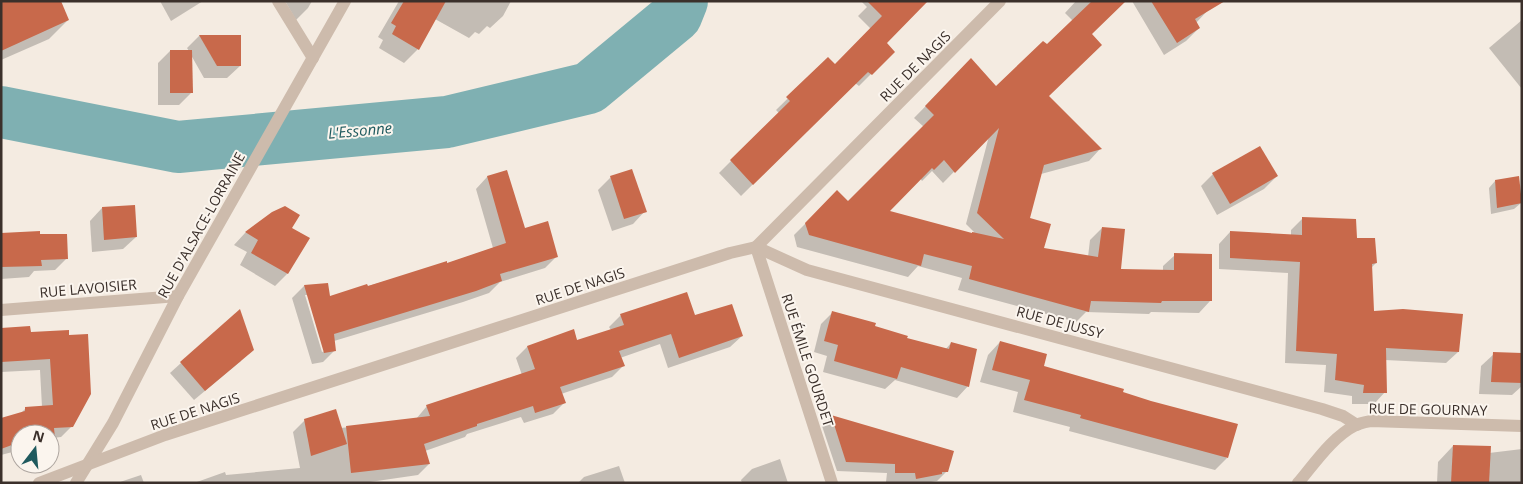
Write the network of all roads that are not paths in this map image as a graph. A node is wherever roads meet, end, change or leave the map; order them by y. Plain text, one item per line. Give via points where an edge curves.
1 (278, 1) edge
2 (345, 1) edge
3 (1000, 1) edge
4 (313, 58) junction
5 (756, 247) junction
6 (178, 296) junction
7 (1, 310) edge
8 (1356, 424) junction
9 (1522, 426) edge
10 (86, 465) junction
11 (39, 483) edge
12 (76, 483) edge
13 (832, 483) edge
14 (1298, 483) edge

1 - 4 street
2 - 4 street, RUE D'ALSACE-LORRAINE
3 - 5 street, RUE DE NAGIS
4 - 6 street, RUE D'ALSACE-LORRAINE
5 - 8 street, RUE DE JUSSY via 807,270 1322,409
5 - 10 street, RUE DE NAGIS via 166,435
5 - 13 street, RUE ÉMILE GOURDET
6 - 7 street, RUE LAVOISIER
6 - 10 street, RUE D'ALSACE-LORRAINE via 113,423
8 - 9 street, RUE DE GOURNAY via 1390,421
8 - 14 street, RUE DE GOURNAY via 1333,443
10 - 11 street, RUE DE NAGIS
10 - 12 street, RUE D'ALSACE-LORRAINE

